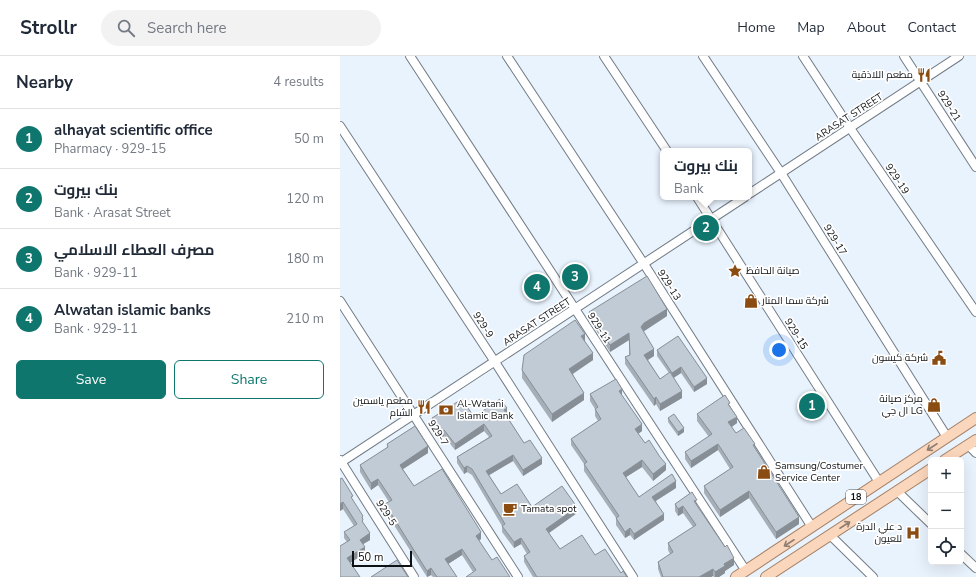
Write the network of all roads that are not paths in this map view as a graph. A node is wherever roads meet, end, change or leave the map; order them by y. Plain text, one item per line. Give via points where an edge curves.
1 (410, 56) edge
2 (507, 56) edge
3 (604, 56) edge
4 (703, 56) edge
5 (804, 56) edge
6 (904, 56) edge
7 (959, 56) edge
8 (921, 81) junction
9 (340, 126) edge
10 (850, 128) junction
11 (664, 148) edge
12 (976, 167) edge
13 (781, 173) junction
14 (752, 192) edge
15 (699, 200) edge
16 (740, 200) edge
17 (711, 219) junction
18 (644, 264) junction
19 (340, 301) edge
20 (575, 309) junction
21 (976, 312) edge
22 (495, 362) junction
23 (414, 415) junction
24 (976, 418) edge
25 (947, 437) junction
26 (972, 442) edge
27 (976, 453) edge
28 (950, 457) edge
29 (340, 462) edge
30 (928, 471) edge
31 (878, 482) junction
32 (897, 491) junction
33 (928, 521) edge
34 (812, 527) junction
35 (830, 535) junction
36 (964, 557) edge
37 (976, 568) edge
38 (746, 571) junction
39 (414, 577) edge
40 (518, 577) edge
41 (633, 577) edge
42 (736, 577) edge
43 (766, 577) edge
44 (874, 577) edge

1 - 20 street, 929-11
2 - 18 street, 929-13
3 - 11 street
4 - 13 street, 929-17
5 - 10 street, 929-19
6 - 8 street, 929-21
7 - 8 street, ARASAT STREET
8 - 10 street, ARASAT STREET
8 - 12 street, 929-21
9 - 22 street, 929-9
10 - 13 street, ARASAT STREET
10 - 21 street, 929-19
13 - 14 street, ARASAT STREET
13 - 25 street, 929-17
15 - 17 street, 929-15
16 - 17 street, ARASAT STREET
17 - 18 street, ARASAT STREET
17 - 31 street, 929-15
18 - 20 street, ARASAT STREET
18 - 34 street, 929-13
19 - 23 street, 929-7
20 - 22 street, ARASAT STREET
20 - 38 street, 929-11
22 - 23 street, ARASAT STREET
22 - 41 street, 929-9
23 - 29 street, ARASAT STREET
23 - 40 street, 929-7
24 - 25 main road, 18
25 -> 31 main road, 18
26 - 27 street
26 - 28 main road
29 - 39 street, 929-5
30 - 32 main road, 18
31 - 34 main road, 18
32 - 33 street
35 -> 32 main road, 18
34 -> 38 main road, 18
35 - 43 main road, 18
35 - 44 street
36 - 37 street
38 - 42 main road, 18

